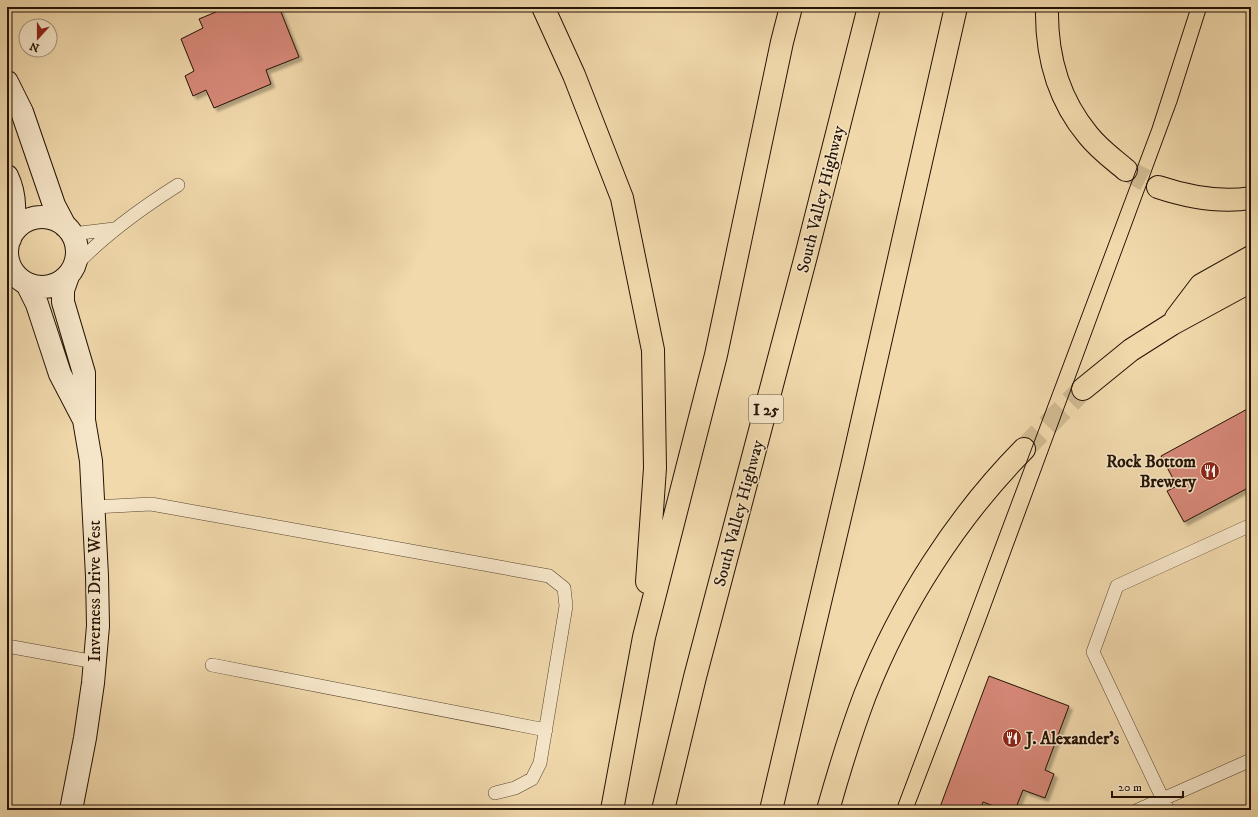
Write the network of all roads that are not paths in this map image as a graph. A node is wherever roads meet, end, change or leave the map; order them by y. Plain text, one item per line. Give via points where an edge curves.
1 (543, 7) edge
2 (791, 7) edge
3 (869, 7) edge
4 (956, 7) edge
5 (1046, 7) edge
6 (7, 82) edge
7 (1126, 170) tunnel mouth
8 (7, 176) edge
9 (178, 185) dead end
10 (1158, 187) tunnel mouth
11 (1251, 198) edge
12 (114, 229) junction
13 (69, 230) junction
14 (8, 245) edge
15 (1251, 257) edge
16 (71, 272) junction
17 (17, 279) edge
18 (1251, 281) edge
19 (1251, 296) edge
20 (1172, 324) junction
21 (1083, 389) tunnel mouth
22 (84, 420) junction
23 (1024, 448) tunnel mouth
24 (94, 507) junction
25 (1251, 525) edge
26 (644, 637) junction
27 (7, 646) edge
28 (95, 662) junction
29 (212, 666) dead end
30 (546, 730) junction
31 (1251, 760) edge
32 (495, 793) dead end
33 (1166, 805) edge
34 (71, 810) edge
35 (612, 810) edge
36 (663, 810) edge
37 (771, 810) edge
38 (828, 810) edge
39 (1138, 810) edge

1 - 26 highway via 574,75 622,198 653,350 655,468
2 - 26 highway via 716,355
3 - 36 highway, South Valley Highway / I 25 via 695,677
4 - 37 highway
5 - 7 highway via 1050,53 1062,93 1088,136
6 - 13 main road via 22,112 54,205
8 - 14 main road via 13,189 15,210
9 - 12 lane
10 - 11 highway via 1205,199
12 - 13 lane
12 - 16 lane
13 - 14 main road via 55,220 33,218 15,229
13 - 16 main road via 76,245 77,256
14 - 17 main road via 8,259
15 - 20 highway via 1201,285
16 - 17 main road via 59,283 48,287 37,287
16 - 22 main road, Inverness Drive West via 63,290 63,302 84,373
17 - 22 main road, Inverness Drive West via 37,304 60,374
18 - 20 highway
19 - 20 highway
20 - 21 highway via 1131,350
22 - 24 main road, Inverness Drive West via 91,461
23 - 38 highway via 985,491 952,535 898,625 865,695
24 - 28 main road, Inverness Drive West via 98,612
24 - 30 lane via 151,504 549,576 564,588 566,606
25 - 33 lane via 1117,586 1093,652
26 - 35 highway
27 - 28 lane
28 - 34 main road, Inverness Drive West via 85,738
29 - 30 lane
30 - 32 lane via 540,763 532,779 515,788
31 - 33 lane
33 - 39 lane

